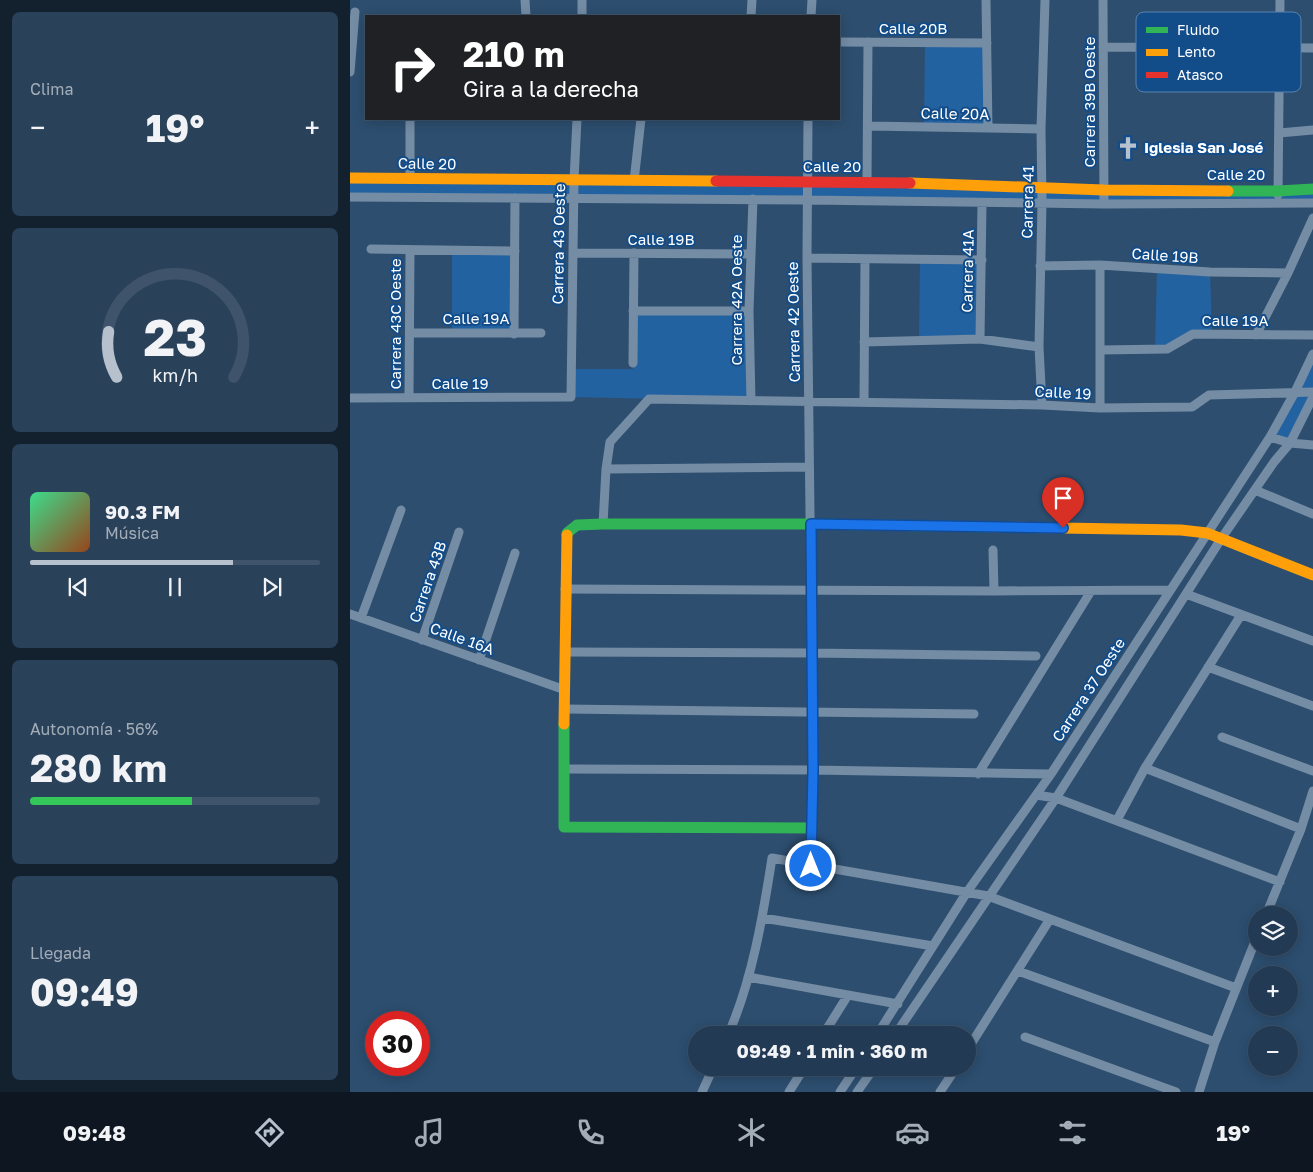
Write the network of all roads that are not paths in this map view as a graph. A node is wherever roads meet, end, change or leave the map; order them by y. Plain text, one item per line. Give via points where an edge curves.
1 (525, 0) edge
2 (582, 0) edge
3 (752, 0) edge
4 (812, 0) edge
5 (986, 0) edge
6 (1046, 0) edge
7 (1104, 0) edge
8 (355, 12) dead end
9 (526, 15) edge
10 (582, 15) edge
11 (751, 15) edge
12 (811, 15) edge
13 (840, 42) edge
14 (868, 42) junction
15 (987, 43) junction
16 (1103, 47) junction
17 (1136, 47) edge
18 (350, 72) edge
19 (1279, 92) edge
20 (410, 120) edge
21 (577, 120) edge
22 (641, 120) edge
23 (808, 120) edge
24 (868, 126) junction
25 (988, 128) junction
26 (1042, 129) junction
27 (1313, 130) edge
28 (1279, 133) junction
29 (350, 178) edge
30 (410, 178) junction
31 (574, 180) junction
32 (634, 181) junction
33 (807, 182) junction
34 (867, 182) junction
35 (1042, 188) junction
36 (1313, 189) edge
37 (1104, 190) junction
38 (1278, 191) junction
39 (350, 197) edge
40 (515, 198) junction
41 (574, 198) junction
42 (753, 199) junction
43 (808, 200) junction
44 (982, 203) junction
45 (1042, 203) junction
46 (1278, 203) junction
47 (1313, 203) edge
48 (1104, 204) junction
49 (1313, 218) edge
50 (371, 250) dead end
51 (410, 250) junction
52 (515, 251) junction
53 (573, 253) junction
54 (634, 253) junction
55 (750, 254) junction
56 (807, 258) junction
57 (865, 259) junction
58 (982, 260) junction
59 (1040, 266) junction
60 (1100, 266) junction
61 (1288, 273) junction
62 (633, 311) junction
63 (749, 311) junction
64 (410, 333) junction
65 (541, 333) dead end
66 (514, 334) junction
67 (1256, 335) junction
68 (1313, 335) edge
69 (980, 339) junction
70 (864, 342) junction
71 (1040, 347) junction
72 (1100, 350) junction
73 (1313, 354) edge
74 (633, 363) dead end
75 (1295, 392) junction
76 (1313, 392) edge
77 (409, 397) junction
78 (571, 397) joint
79 (1313, 397) edge
80 (350, 398) edge
81 (751, 401) junction
82 (809, 402) junction
83 (864, 402) junction
84 (1042, 405) junction
85 (1100, 408) junction
86 (1270, 437) junction
87 (1290, 443) junction
88 (1313, 445) edge
89 (809, 467) junction
90 (606, 469) junction
91 (1255, 490) junction
92 (401, 510) dead end
93 (1313, 514) edge
94 (603, 524) junction
95 (811, 524) junction
96 (459, 532) dead end
97 (1207, 533) junction
98 (1221, 538) junction
99 (993, 550) dead end
100 (515, 553) dead end
101 (1313, 575) edge
102 (565, 589) junction
103 (812, 589) junction
104 (1170, 590) junction
105 (994, 591) junction
106 (1091, 591) junction
107 (1186, 594) junction
108 (350, 614) edge
109 (1241, 614) junction
110 (361, 618) junction
111 (422, 640) junction
112 (1313, 641) edge
113 (565, 652) junction
114 (812, 653) junction
115 (1036, 656) dead end
116 (479, 660) junction
117 (1208, 667) junction
118 (565, 690) junction
119 (1313, 706) edge
120 (565, 709) junction
121 (812, 711) junction
122 (974, 714) dead end
123 (1222, 737) dead end
124 (1145, 768) junction
125 (565, 769) junction
126 (813, 770) junction
127 (1313, 771) edge
128 (978, 774) junction
129 (1052, 774) junction
130 (1313, 791) edge
131 (1036, 794) junction
132 (1056, 798) junction
133 (1117, 820) junction
134 (810, 828) junction
135 (1301, 829) junction
136 (811, 866) junction
137 (1280, 882) junction
138 (967, 892) junction
139 (988, 896) junction
140 (1270, 906) edge
141 (763, 918) junction
142 (1050, 919) junction
143 (934, 946) junction
144 (1249, 956) edge
145 (1018, 971) junction
146 (748, 977) junction
147 (1236, 988) junction
148 (848, 995) junction
149 (898, 1004) junction
150 (731, 1026) edge
151 (829, 1026) edge
152 (883, 1026) edge
153 (901, 1026) edge
154 (976, 1036) edge
155 (1025, 1037) dead end
156 (1215, 1042) junction
157 (709, 1076) edge
158 (799, 1076) edge
159 (851, 1076) edge
160 (868, 1076) edge
161 (951, 1076) edge
162 (702, 1092) edge
163 (789, 1092) edge
164 (840, 1092) edge
165 (857, 1092) edge
166 (940, 1092) edge
167 (1176, 1092) edge
168 (1198, 1092) edge

1 - 9 street
2 - 10 street
3 - 11 street
4 - 12 street
5 - 15 street
6 - 26 street, Carrera 41
7 - 16 street, Carrera 39B Oeste
8 - 18 street
13 - 14 street, Calle 20B
14 - 15 street, Calle 20B
14 - 24 street
15 - 25 street
16 - 17 street
16 - 37 street, Carrera 39B Oeste
19 - 28 street
20 - 30 street
21 - 31 street, Carrera 43 Oeste
22 - 32 street
23 - 33 street, Carrera 42 Oeste
24 - 25 street, Calle 20A
24 - 34 street
25 - 26 street, Calle 20A
26 - 35 street, Carrera 41
27 - 28 street
28 - 38 street
29 - 30 street, Calle 20
30 - 31 street, Calle 20
31 - 32 street, Calle 20
31 - 41 street, Carrera 43 Oeste
32 - 33 street, Calle 20
33 - 34 street, Calle 20
33 - 43 street, Carrera 42 Oeste
34 - 35 street, Calle 20
35 - 37 street, Calle 20
35 - 45 street, Carrera 41
36 - 38 street, Calle 20
37 - 38 street, Calle 20
37 - 48 street, Carrera 39B Oeste
38 - 46 street
39 - 40 street, Calle 20
40 - 41 street, Calle 20
40 - 52 street
41 - 42 street, Calle 20
41 - 53 street, Carrera 43 Oeste
42 - 43 street, Calle 20
42 - 55 street, Carrera 42A Oeste
43 - 44 street, Calle 20
43 - 56 street, Carrera 42 Oeste
44 - 45 street, Calle 20
44 - 58 street, Carrera 41A
45 - 48 street, Calle 20
45 - 59 street, Carrera 41
46 - 47 street, Calle 20
46 - 48 street, Calle 20
49 - 61 street
50 - 51 street
51 - 52 street
51 - 64 street, Carrera 43C Oeste
52 - 66 street
53 - 54 street, Calle 19B
53 - 78 street, Carrera 43 Oeste
54 - 55 street, Calle 19B
54 - 62 street
55 - 63 street, Carrera 42A Oeste
56 - 57 street
56 - 82 street, Carrera 42 Oeste
57 - 58 street
57 - 70 street
58 - 69 street, Carrera 41A
59 - 60 street, Calle 19B
59 - 71 street, Carrera 41
60 - 61 street, Calle 19B
60 - 72 street
61 - 67 street
62 - 63 street
62 - 74 street
63 - 81 street, Carrera 42A Oeste
64 - 66 street, Calle 19A
64 - 77 street, Carrera 43C Oeste
65 - 66 street, Calle 19A
67 - 68 street, Calle 19A
67 - 72 street, Calle 19A via 1193,334 1167,349
69 - 70 street
69 - 71 street
70 - 83 street
71 - 84 street, Carrera 41
72 - 85 street
73 - 75 street, Carrera 37 Oeste
75 - 76 street, Calle 19
75 - 85 street, Calle 19 via 1209,395 1192,407
75 - 86 street, Carrera 37 Oeste
77 - 78 street, Calle 19
77 - 80 street, Calle 19
79 - 87 street, Carrera 37 Oeste
81 - 82 street, Calle 19
81 - 90 street, Calle 19 via 649,399 610,442
82 - 83 street, Calle 19
82 - 89 street, Carrera 42 Oeste
83 - 84 street, Calle 19
84 - 85 street, Calle 19
86 - 87 street
86 - 97 street, Carrera 37 Oeste
87 - 88 street
87 - 91 street, Carrera 37 Oeste
89 - 90 street
89 - 95 street, Carrera 42 Oeste
90 - 94 street, Calle 19
91 - 93 street
91 - 98 street, Carrera 37 Oeste
92 - 110 street
94 - 95 street
94 - 102 street via 577,525 567,533
95 - 97 street
95 - 103 street, Carrera 42 Oeste
96 - 111 street, Carrera 43B
97 - 98 street
97 - 104 street, Carrera 37 Oeste
98 - 101 street
98 - 107 street, Carrera 37 Oeste
99 - 105 street
100 - 116 street
102 - 103 street
102 - 113 street
103 - 105 street
103 - 114 street, Carrera 42 Oeste
104 - 106 street
104 - 129 street, Carrera 37 Oeste
105 - 106 street
106 - 128 street
107 - 109 street
107 - 132 street, Carrera 37 Oeste
108 - 110 street, Calle 16A
109 - 112 street
109 - 117 street
110 - 111 street, Calle 16A
111 - 116 street, Calle 16A
113 - 114 street
113 - 118 street
114 - 115 street
114 - 121 street, Carrera 42 Oeste
116 - 118 street, Calle 16A
117 - 119 street
117 - 124 street
118 - 120 street
120 - 121 street
120 - 125 street
121 - 122 street
121 - 126 street, Carrera 42 Oeste
123 - 127 street
124 - 133 street
124 - 135 street
125 - 126 street
125 - 134 street via 564,827
126 - 128 street
126 - 134 street, Carrera 42 Oeste
128 - 129 street
129 - 131 street, Carrera 37 Oeste
130 - 135 street
131 - 132 street
131 - 138 street, Carrera 37 Oeste
132 - 133 street
132 - 139 street, Carrera 37 Oeste
133 - 137 street
134 - 136 street, Carrera 42 Oeste
135 - 137 street
136 - 138 street
136 - 141 street via 772,858
137 - 140 street
138 - 139 street
138 - 143 street, Carrera 37 Oeste
139 - 142 street
139 - 153 street, Carrera 37 Oeste
141 - 143 street
141 - 146 street
142 - 145 street
142 - 147 street
143 - 149 street, Carrera 37 Oeste
144 - 147 street
145 - 154 street
145 - 156 street
146 - 148 street
146 - 150 street
147 - 156 street
148 - 149 street
148 - 151 street
149 - 152 street, Carrera 37 Oeste
155 - 167 street
156 - 168 street
157 - 162 street
158 - 163 street
159 - 164 street
160 - 165 street
161 - 166 street

